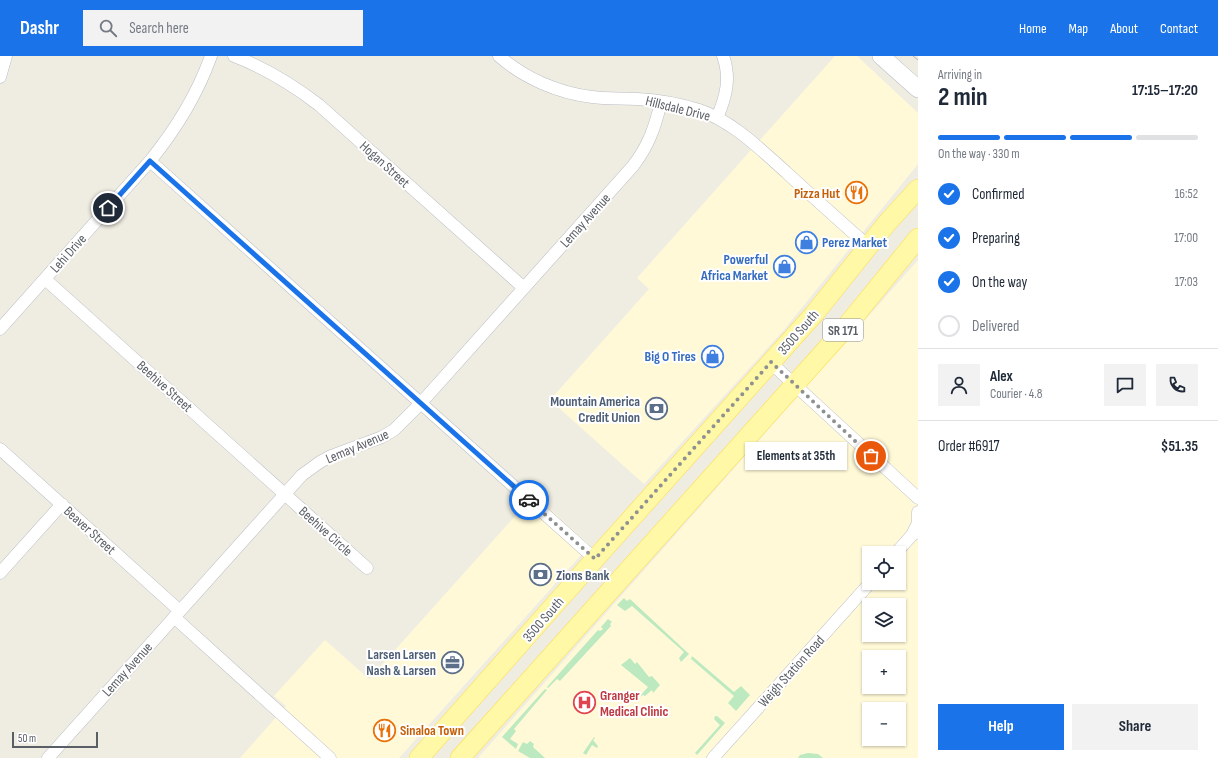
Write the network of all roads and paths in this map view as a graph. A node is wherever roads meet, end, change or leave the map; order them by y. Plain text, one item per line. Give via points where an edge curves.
1 (6, 56) edge
2 (211, 56) edge
3 (234, 56) edge
4 (499, 56) edge
5 (723, 56) edge
6 (881, 56) edge
7 (0, 77) edge
8 (918, 89) edge
9 (660, 102) junction
10 (717, 118) junction
11 (150, 161) junction
12 (918, 189) edge
13 (918, 238) edge
14 (868, 246) junction
15 (45, 278) junction
16 (524, 288) junction
17 (0, 329) edge
18 (771, 362) junction
19 (795, 385) junction
20 (421, 404) junction
21 (0, 449) edge
22 (284, 494) junction
23 (916, 497) edge
24 (62, 504) junction
25 (918, 511) edge
26 (915, 534) edge
27 (903, 546) edge
28 (595, 559) junction
29 (367, 568) dead end
30 (0, 573) edge
31 (864, 590) edge
32 (177, 614) junction
33 (465, 707) junction
34 (48, 758) edge
35 (330, 758) edge
36 (420, 758) edge
37 (433, 758) edge
38 (460, 758) edge
39 (713, 758) edge

1 - 7 street
2 - 11 street, Lehi Drive via 186,110
3 - 16 street, Hogan Street via 286,82 319,105
4 - 9 street, Hillsdale Drive via 520,72 565,91 592,97
5 - 10 street via 728,88
6 - 8 main road
9 - 10 street, Hillsdale Drive via 699,110
9 - 16 street, Lemay Avenue via 652,132 641,155
10 - 14 street, Hillsdale Drive via 759,148
11 - 15 street, Lehi Drive
11 - 20 street
12 - 14 main road, 3500 South / SR 171
13 - 19 main road, SR 171
14 - 18 main road, 3500 South / SR 171 via 815,313
15 - 17 street, Lehi Drive
15 - 22 street, Beehive Street
16 - 20 street, Lemay Avenue
18 - 19 street
18 - 28 main road, 3500 South / SR 171
19 - 23 street
19 - 38 main road, SR 171
20 - 22 street, Lemay Avenue via 394,430 370,443 320,462 302,475
20 - 28 street
21 - 24 street, Beaver Street
22 - 29 street, Beehive Circle
22 - 32 street, Lemay Avenue
23 - 25 street
24 - 30 street
24 - 32 street, Beaver Street
25 - 26 street
26 - 27 street
28 - 33 main road, 3500 South / SR 171
31 - 39 street, Weigh Station Road
32 - 34 street, Lemay Avenue
32 - 35 street, Beaver Street
33 - 36 main road, 3500 South / SR 171
33 - 37 main road via 445,744

